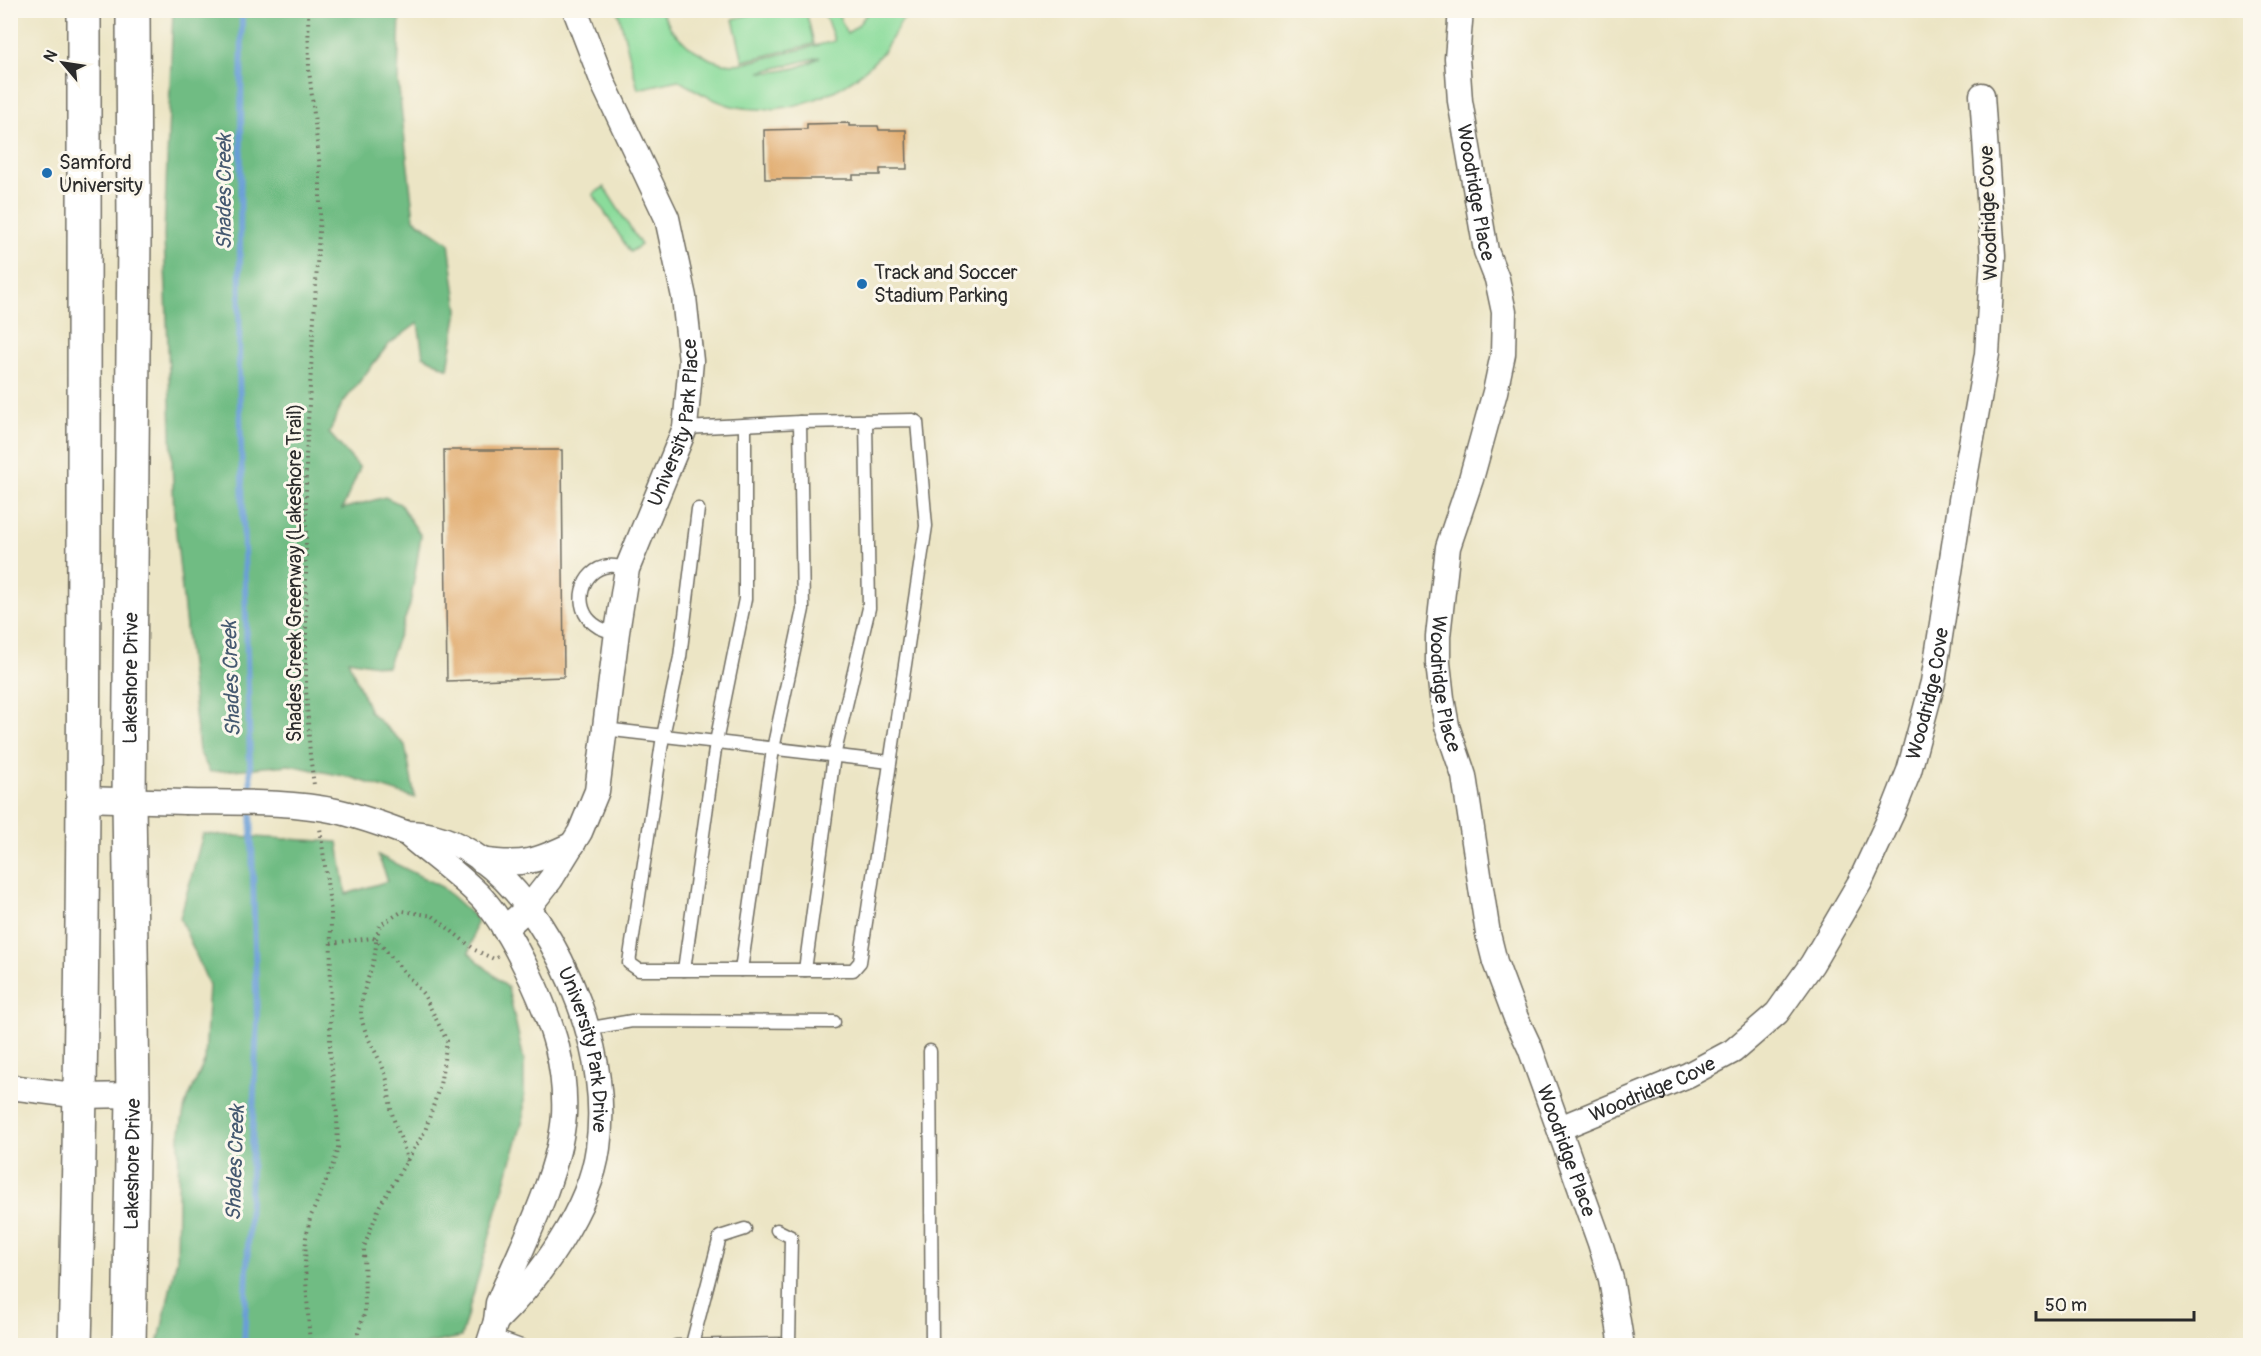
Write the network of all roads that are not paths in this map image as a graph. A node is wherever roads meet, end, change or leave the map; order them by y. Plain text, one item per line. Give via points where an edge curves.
1 (84, 10) edge
2 (133, 10) edge
3 (575, 10) edge
4 (1461, 10) edge
5 (1982, 95) dead end
6 (866, 421) junction
7 (800, 422) junction
8 (745, 425) junction
9 (685, 428) junction
10 (698, 509) dead end
11 (627, 569) junction
12 (617, 632) junction
13 (604, 729) junction
14 (663, 736) junction
15 (716, 742) junction
16 (773, 749) junction
17 (834, 756) junction
18 (890, 762) junction
19 (82, 799) junction
20 (129, 800) junction
21 (406, 833) junction
22 (573, 844) junction
23 (481, 860) junction
24 (529, 907) junction
25 (508, 935) junction
26 (684, 970) junction
27 (741, 970) junction
28 (805, 970) junction
29 (834, 1022) dead end
30 (586, 1029) junction
31 (554, 1038) junction
32 (930, 1052) dead end
33 (10, 1087) edge
34 (81, 1095) junction
35 (133, 1095) junction
36 (1560, 1128) junction
37 (536, 1213) junction
38 (571, 1224) junction
39 (745, 1229) dead end
40 (777, 1230) dead end
41 (492, 1334) edge
42 (692, 1344) edge
43 (790, 1345) edge
44 (75, 1346) edge
45 (129, 1346) edge
46 (521, 1346) edge
47 (676, 1346) edge
48 (932, 1346) edge
49 (1622, 1346) edge

1 - 19 main road
2 - 20 main road, Lakeshore Drive
3 - 9 street, University Park Place via 604,86 667,218 684,297 691,361
4 - 36 street, Woodridge Place via 1457,58 1460,101 1486,251 1504,312 1503,354 1468,490 1448,547 1438,663 1447,726 1464,776 1482,902 1496,962
5 - 36 street, Woodridge Cove via 1994,256 1988,354 1933,682 1909,771 1894,809 1860,882 1812,964 1777,1013 1733,1051 1688,1075
6 - 7 lane
6 - 17 lane via 869,608
6 - 18 lane via 916,422 926,526
7 - 8 lane
7 - 16 lane via 803,609
8 - 9 lane
8 - 15 lane via 745,599
9 - 11 street, University Park Place
10 - 14 lane via 680,657
11 - 12 street, University Park Place
11 - 12 lane via 614,565 598,568 582,589 582,608 588,618 603,630
12 - 13 street, University Park Place
13 - 14 lane
13 - 22 street, University Park Place via 597,791
14 - 15 lane
14 - 26 lane via 629,963 639,970
15 - 16 lane
15 - 26 lane
16 - 17 lane
16 - 27 lane
17 - 18 lane
17 - 28 lane
18 - 28 lane via 860,962 853,970
19 - 20 street, University Park Drive
19 - 34 main road
20 - 21 street, University Park Drive, bridge via 297,805 372,820
20 - 35 main road, Lakeshore Drive
21 - 23 street, University Park Drive via 436,836
21 - 25 street, University Park Drive via 483,899
22 - 23 street via 514,864
22 - 24 street, University Park Place
23 - 24 street, University Park Drive via 511,885
24 - 25 street, University Park Place
24 - 30 street, University Park Drive via 564,970
25 - 31 street, University Park Drive
26 - 27 lane
27 - 28 lane
29 - 30 lane via 632,1021
30 - 31 street
30 - 38 street, University Park Drive via 598,1079 598,1149
31 - 37 street, University Park Drive via 564,1115 557,1151
32 - 48 lane
33 - 34 street
34 - 35 street
34 - 44 main road
35 - 45 main road, Lakeshore Drive
36 - 49 street, Woodridge Place via 1609,1273
37 - 38 street
37 - 41 street, University Park Drive via 498,1303
38 - 41 street, University Park Drive
39 - 42 lane via 720,1237
40 - 43 lane via 791,1237
41 - 46 lane
42 - 43 lane
42 - 47 lane

